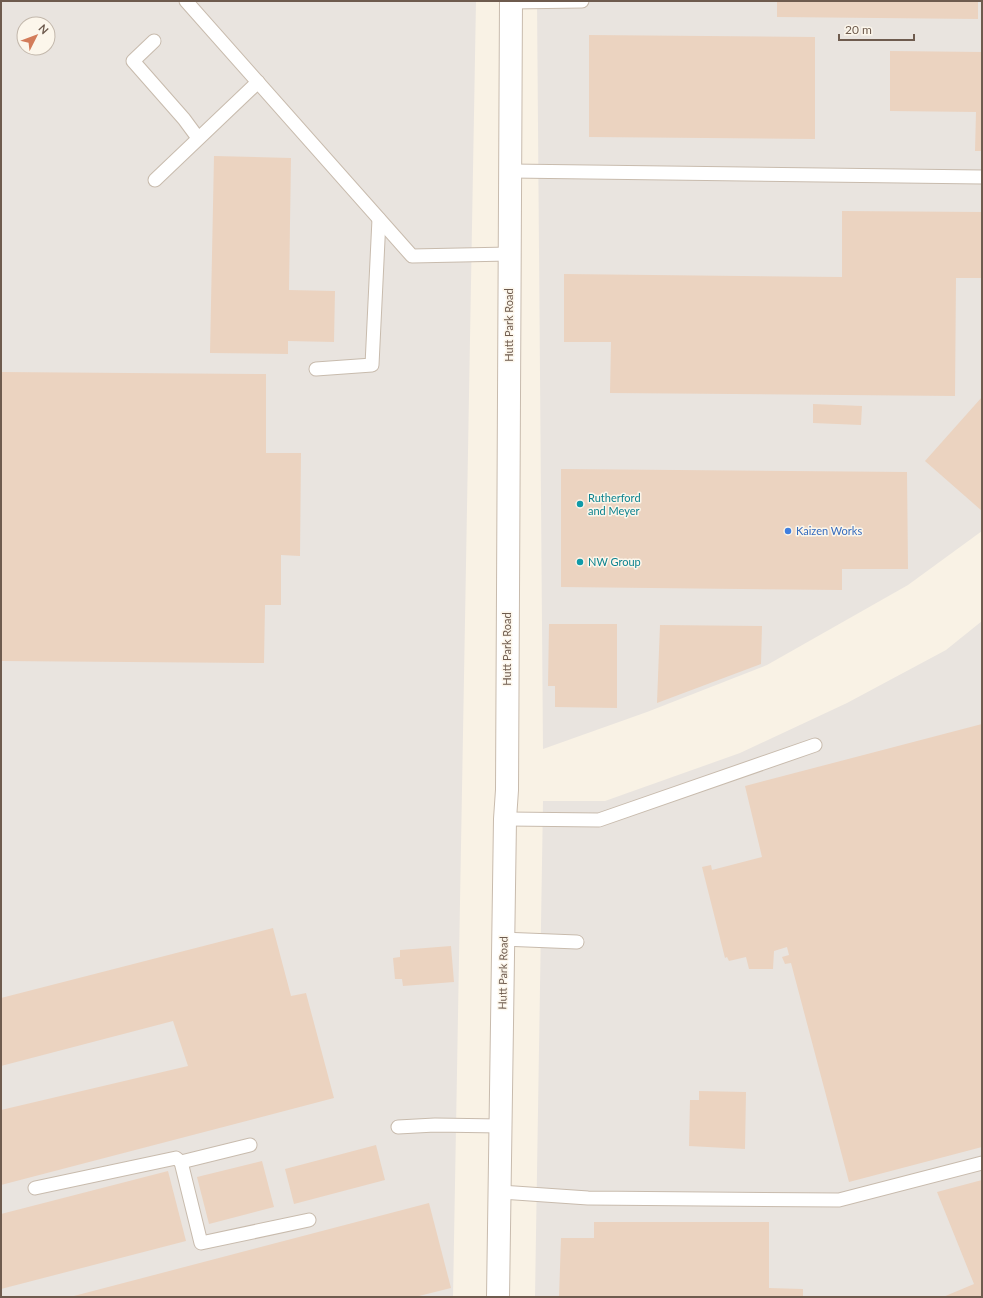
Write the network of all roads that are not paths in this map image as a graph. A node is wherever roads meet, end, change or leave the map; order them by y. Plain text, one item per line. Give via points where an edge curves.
1 (186, 1) edge
2 (582, 1) edge
3 (511, 2) edge
4 (154, 41) dead end
5 (258, 82) junction
6 (198, 138) junction
7 (511, 171) junction
8 (982, 177) edge
9 (155, 180) dead end
10 (379, 219) junction
11 (509, 254) junction
12 (316, 369) dead end
13 (815, 745) dead end
14 (505, 819) junction
15 (503, 939) junction
16 (577, 942) dead end
17 (500, 1126) junction
18 (398, 1127) dead end
19 (250, 1145) dead end
20 (181, 1162) junction
21 (982, 1163) edge
22 (35, 1188) dead end
23 (499, 1192) junction
24 (309, 1220) dead end
25 (498, 1297) edge

1 - 5 lane
2 - 3 lane
3 - 7 street, Hutt Park Road
4 - 6 lane via 133,61
5 - 6 lane
5 - 10 lane
6 - 9 lane
7 - 8 lane
7 - 11 street, Hutt Park Road
10 - 11 lane via 412,256
10 - 12 lane via 372,365
11 - 14 street, Hutt Park Road
13 - 14 lane via 599,820
14 - 15 street, Hutt Park Road
15 - 16 lane
15 - 17 street, Hutt Park Road
17 - 18 lane
17 - 23 street, Hutt Park Road
19 - 20 lane
20 - 22 lane via 176,1158
20 - 24 lane via 201,1243
21 - 23 lane via 839,1200 588,1198
23 - 25 street, Hutt Park Road

